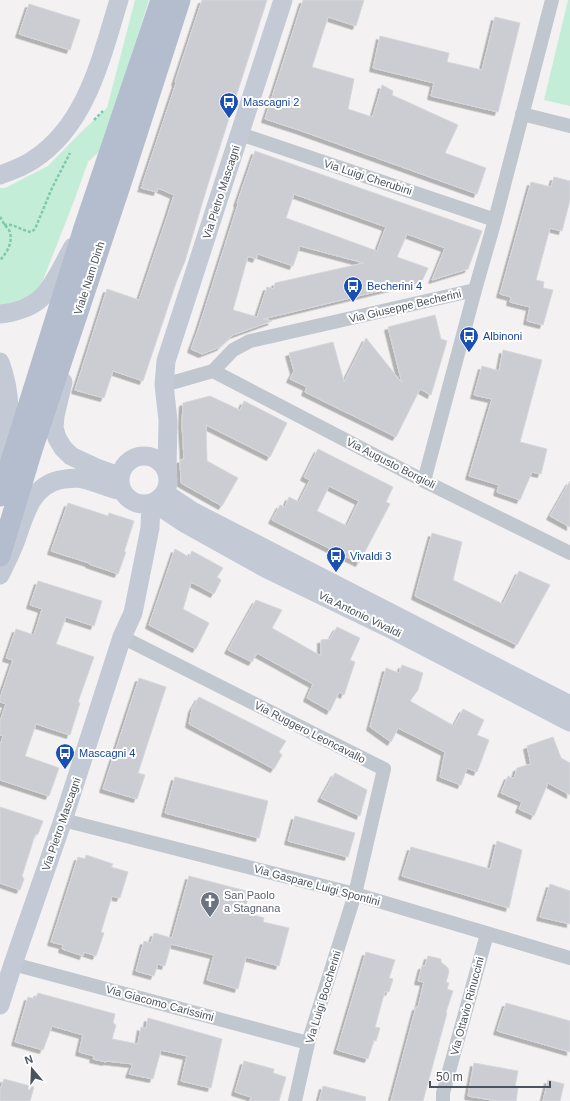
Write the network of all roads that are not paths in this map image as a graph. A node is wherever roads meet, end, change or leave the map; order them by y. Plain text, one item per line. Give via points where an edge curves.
1 (119, 0) edge
2 (161, 0) edge
3 (180, 0) edge
4 (283, 0) edge
5 (552, 0) edge
6 (522, 114) junction
7 (570, 126) edge
8 (240, 134) junction
9 (0, 175) edge
10 (496, 220) junction
11 (84, 228) junction
12 (475, 290) junction
13 (0, 314) edge
14 (72, 331) junction
15 (0, 362) edge
16 (213, 371) junction
17 (164, 385) junction
18 (168, 427) junction
19 (4, 439) edge
20 (150, 456) junction
21 (167, 470) junction
22 (424, 481) junction
23 (121, 484) junction
24 (2, 490) edge
25 (156, 499) junction
26 (570, 553) edge
27 (0, 556) edge
28 (0, 575) edge
29 (122, 638) junction
30 (570, 705) edge
31 (570, 722) edge
32 (63, 820) junction
33 (355, 894) junction
34 (487, 934) junction
35 (570, 958) edge
36 (13, 964) junction
37 (0, 1005) edge
38 (308, 1043) junction
39 (295, 1101) edge
40 (443, 1101) edge

1 - 9 street via 90,88 73,120 46,151 17,169
2 - 11 main road, Viale Nam Dinh
3 - 14 main road, Viale Nam Dinh
4 - 8 street, Via Pietro Mascagni
5 - 6 street, Via Giuseppe Becherini
6 - 7 street
6 - 10 street, Via Giuseppe Becherini
8 - 10 street, Via Luigi Cherubini
8 - 17 street, Via Pietro Mascagni via 166,361
10 - 12 street, Via Giuseppe Becherini
11 - 13 street via 43,297 24,308
11 - 24 main road, Viale Nam Dinh
12 - 16 street, Via Giuseppe Becherini via 250,341 233,350
12 - 22 street
14 - 23 street via 55,416 54,428 57,438 71,456 99,469
14 - 27 main road, Viale Nam Dinh
15 - 19 street via 5,375 10,407
16 - 17 street
16 - 22 street, Via Augusto Borgioli
17 - 18 street, Via Pietro Mascagni
18 - 20 street
18 - 21 street
19 - 24 street
20 - 21 street via 157,459
20 - 23 street via 134,457 127,462 122,468
21 - 25 street via 168,484
22 - 26 street, Via Augusto Borgioli
23 - 25 street via 127,498 134,502 143,504
23 - 28 street via 110,488 77,478 67,478 48,484 40,490 29,504
25 - 29 street, Via Pietro Mascagni via 133,612
25 - 30 street, Via Antonio Vivaldi via 171,497 192,511
25 - 31 street, Via Antonio Vivaldi via 186,524 267,569 395,631
29 - 32 street, Via Pietro Mascagni
29 - 33 street, Via Ruggero Leoncavallo via 384,769
32 - 33 street, Via Gaspare Luigi Spontini
32 - 36 street, Via Pietro Mascagni
33 - 34 street, Via Gaspare Luigi Spontini
33 - 38 street, Via Luigi Boccherini
34 - 35 street, Via Gaspare Luigi Spontini
34 - 40 street, Via Ottavio Rinuccini via 443,1093
36 - 37 street, Via Pietro Mascagni
36 - 38 street, Via Giacomo Carissimi
38 - 39 street, Via Luigi Boccherini

